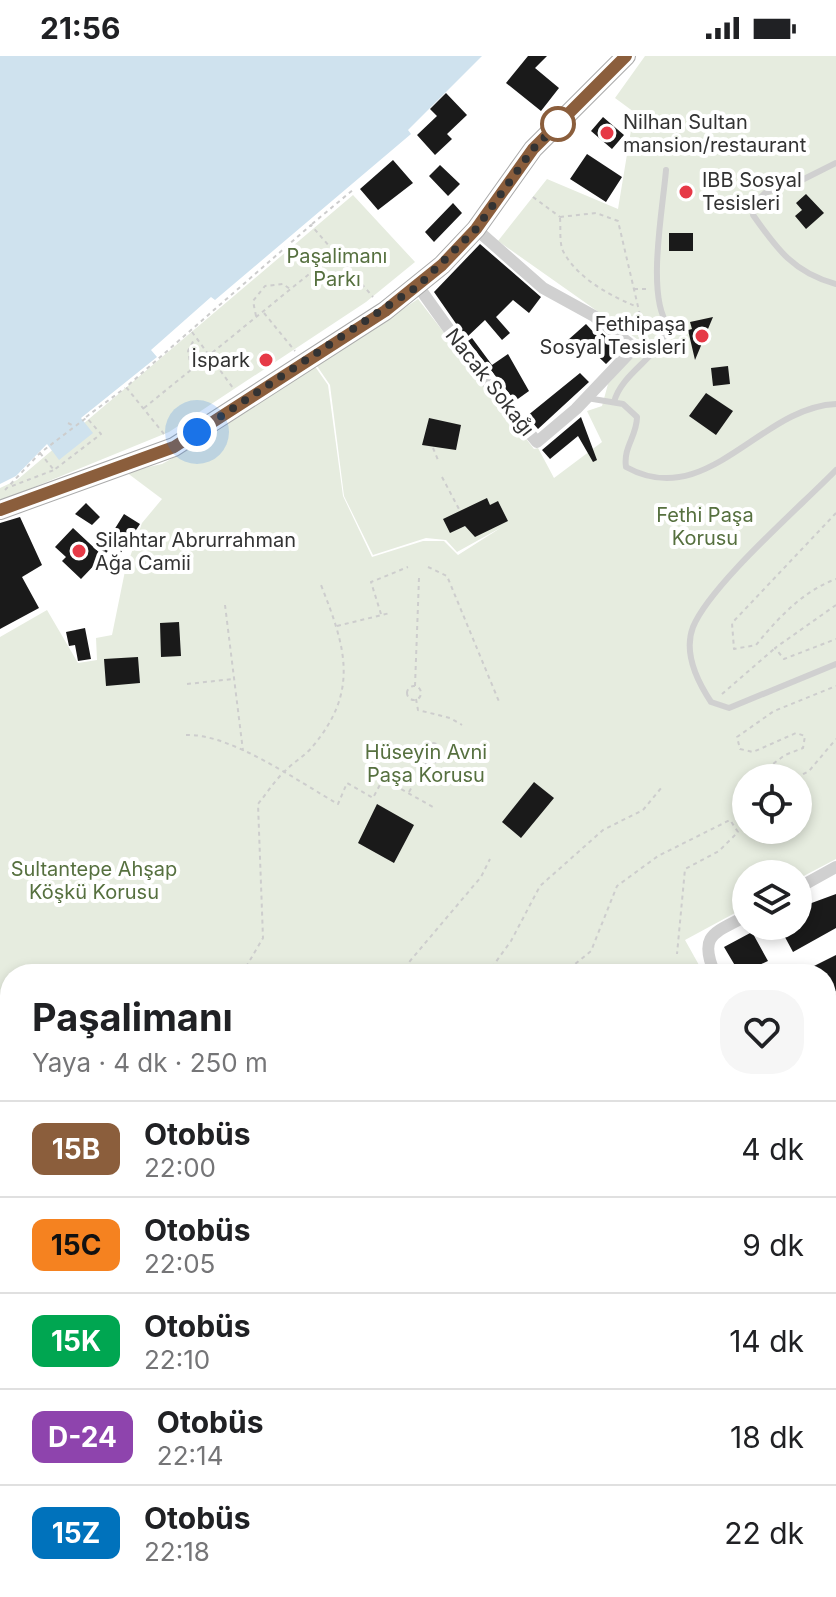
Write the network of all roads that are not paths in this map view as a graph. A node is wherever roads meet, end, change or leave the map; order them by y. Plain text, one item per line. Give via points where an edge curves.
1 (626, 56) edge
2 (836, 163) edge
3 (666, 170) dead end
4 (476, 229) junction
5 (836, 284) edge
6 (418, 286) junction
7 (587, 398) junction
8 (614, 402) junction
9 (836, 404) edge
10 (836, 470) edge
11 (0, 510) edge
12 (836, 664) edge
13 (836, 867) edge
14 (812, 880) edge
15 (732, 923) edge
16 (711, 964) edge

1 - 4 main road via 533,149
2 - 5 lane via 765,193 753,215 800,271
3 - 8 lane via 658,290 666,337 617,390
4 - 6 main road
4 - 7 street, Nacak Sokağı via 543,288 594,316 631,345
6 - 7 street, Nacak Sokağı via 537,442
6 - 11 main road via 174,447
7 - 8 lane
8 - 9 lane via 637,417 626,447 626,467 656,480 686,477 801,415
10 - 12 lane via 713,595 692,629 692,666 711,702 729,708
13 - 14 street
15 - 16 street via 708,941

